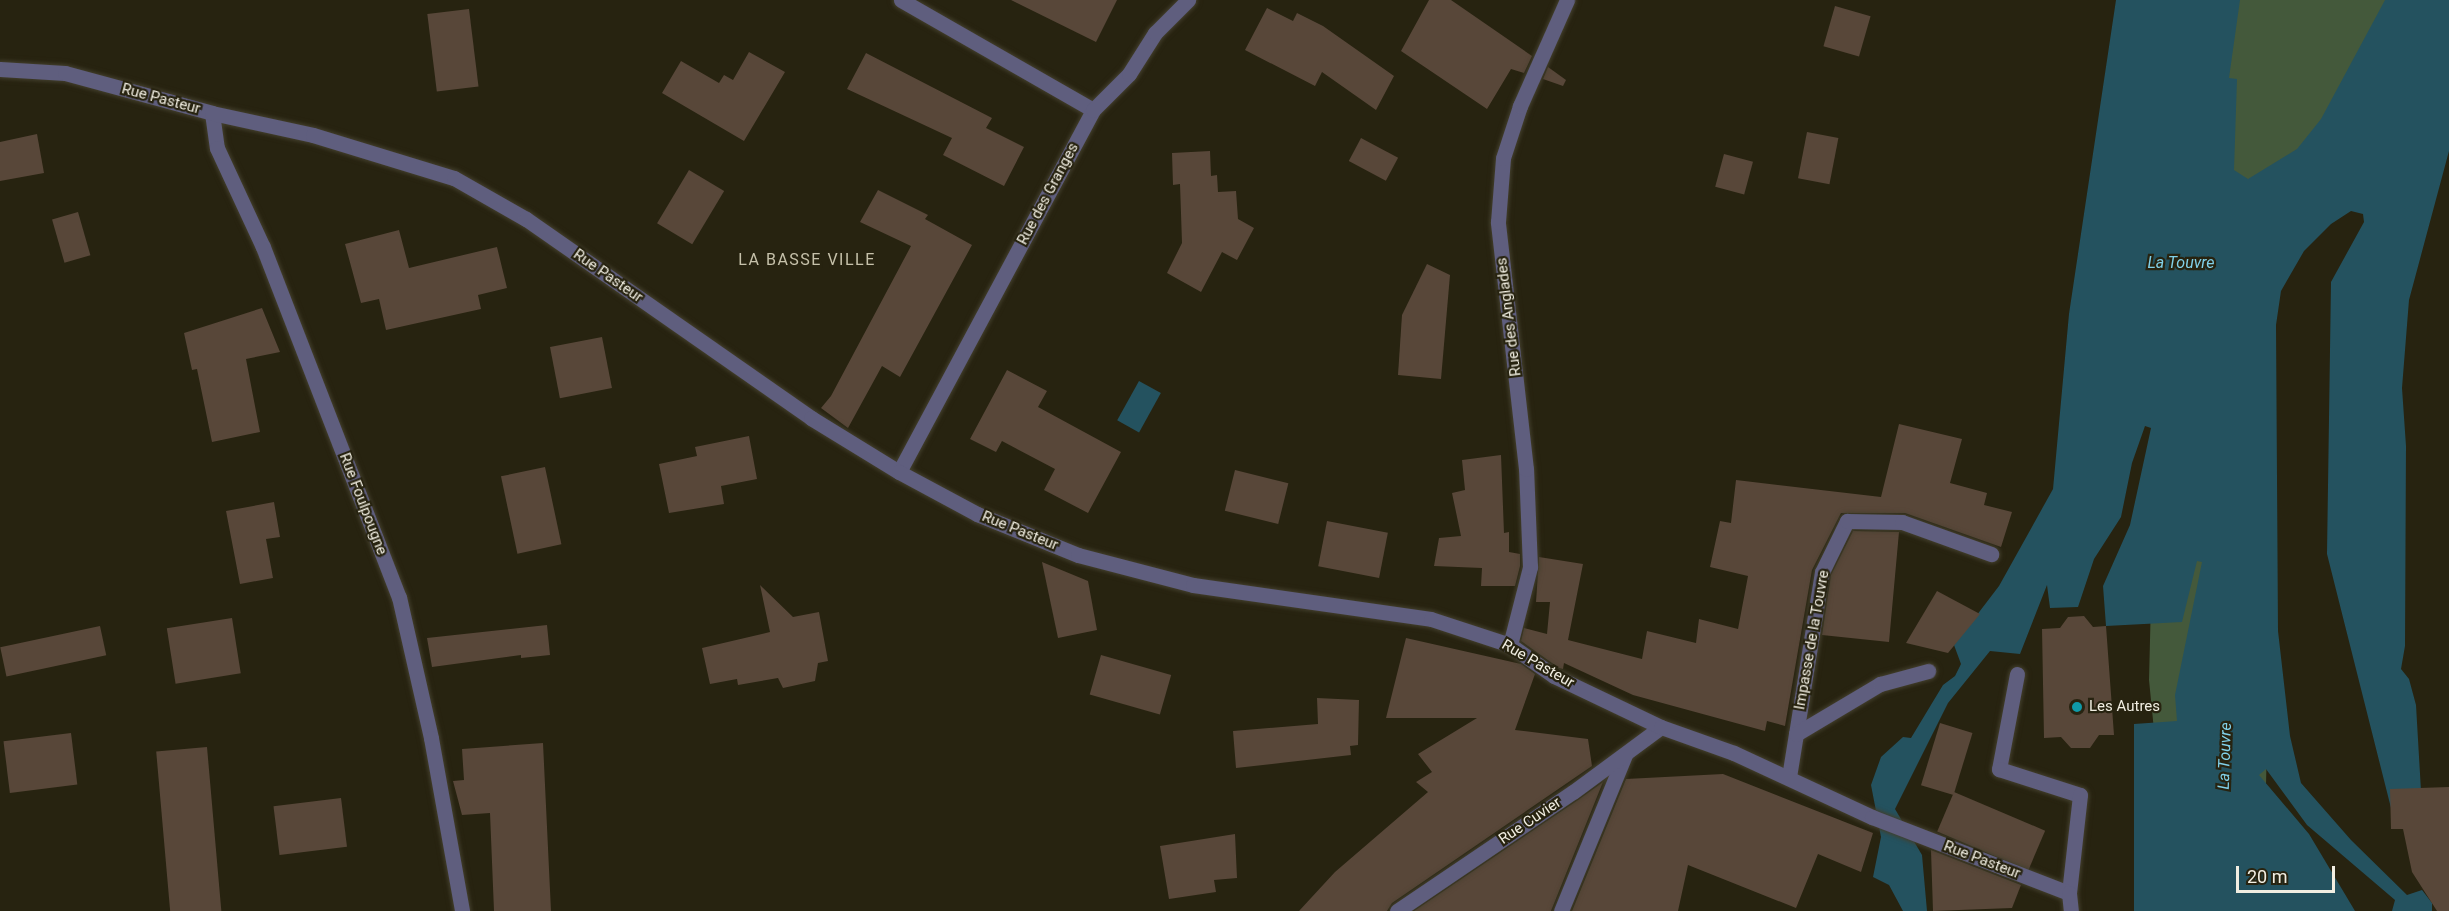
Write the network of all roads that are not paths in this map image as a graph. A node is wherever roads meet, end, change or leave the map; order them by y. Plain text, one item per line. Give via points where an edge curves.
1 (901, 0) edge
2 (1188, 0) edge
3 (1567, 0) edge
4 (0, 69) edge
5 (1093, 110) junction
6 (212, 113) junction
7 (899, 472) junction
8 (1991, 554) dead end
9 (1510, 645) junction
10 (1928, 671) dead end
11 (2017, 674) dead end
12 (1661, 727) junction
13 (1796, 734) junction
14 (1625, 754) junction
15 (1789, 777) junction
16 (2069, 893) junction
17 (462, 911) edge
18 (1396, 911) edge
19 (1561, 911) edge
20 (2071, 911) edge

1 - 5 street
2 - 5 street, Rue des Granges via 1155,33 1129,74
3 - 9 street, Rue des Anglades via 1520,106 1503,158 1498,222 1526,469 1530,567
4 - 6 street, Rue Pasteur via 65,73
5 - 7 street, Rue des Granges
6 - 7 street, Rue Pasteur via 313,135 454,178 526,219 811,418
6 - 17 street, Rue Foulpougne via 217,148 263,247 399,597 431,738
7 - 9 street, Rue Pasteur via 977,514 1078,555 1193,585 1431,619
8 - 13 street, Impasse de la Touvre via 1902,522 1847,521 1821,572
9 - 12 street, Rue Pasteur via 1554,676
10 - 13 street via 1880,684
11 - 16 street via 1999,769 2080,795
12 - 14 street, Rue Cuvier
12 - 15 street, Rue Pasteur
13 - 15 street
14 - 18 street, Rue Cuvier
14 - 19 street
15 - 16 street, Rue Pasteur via 1872,817
16 - 20 street

